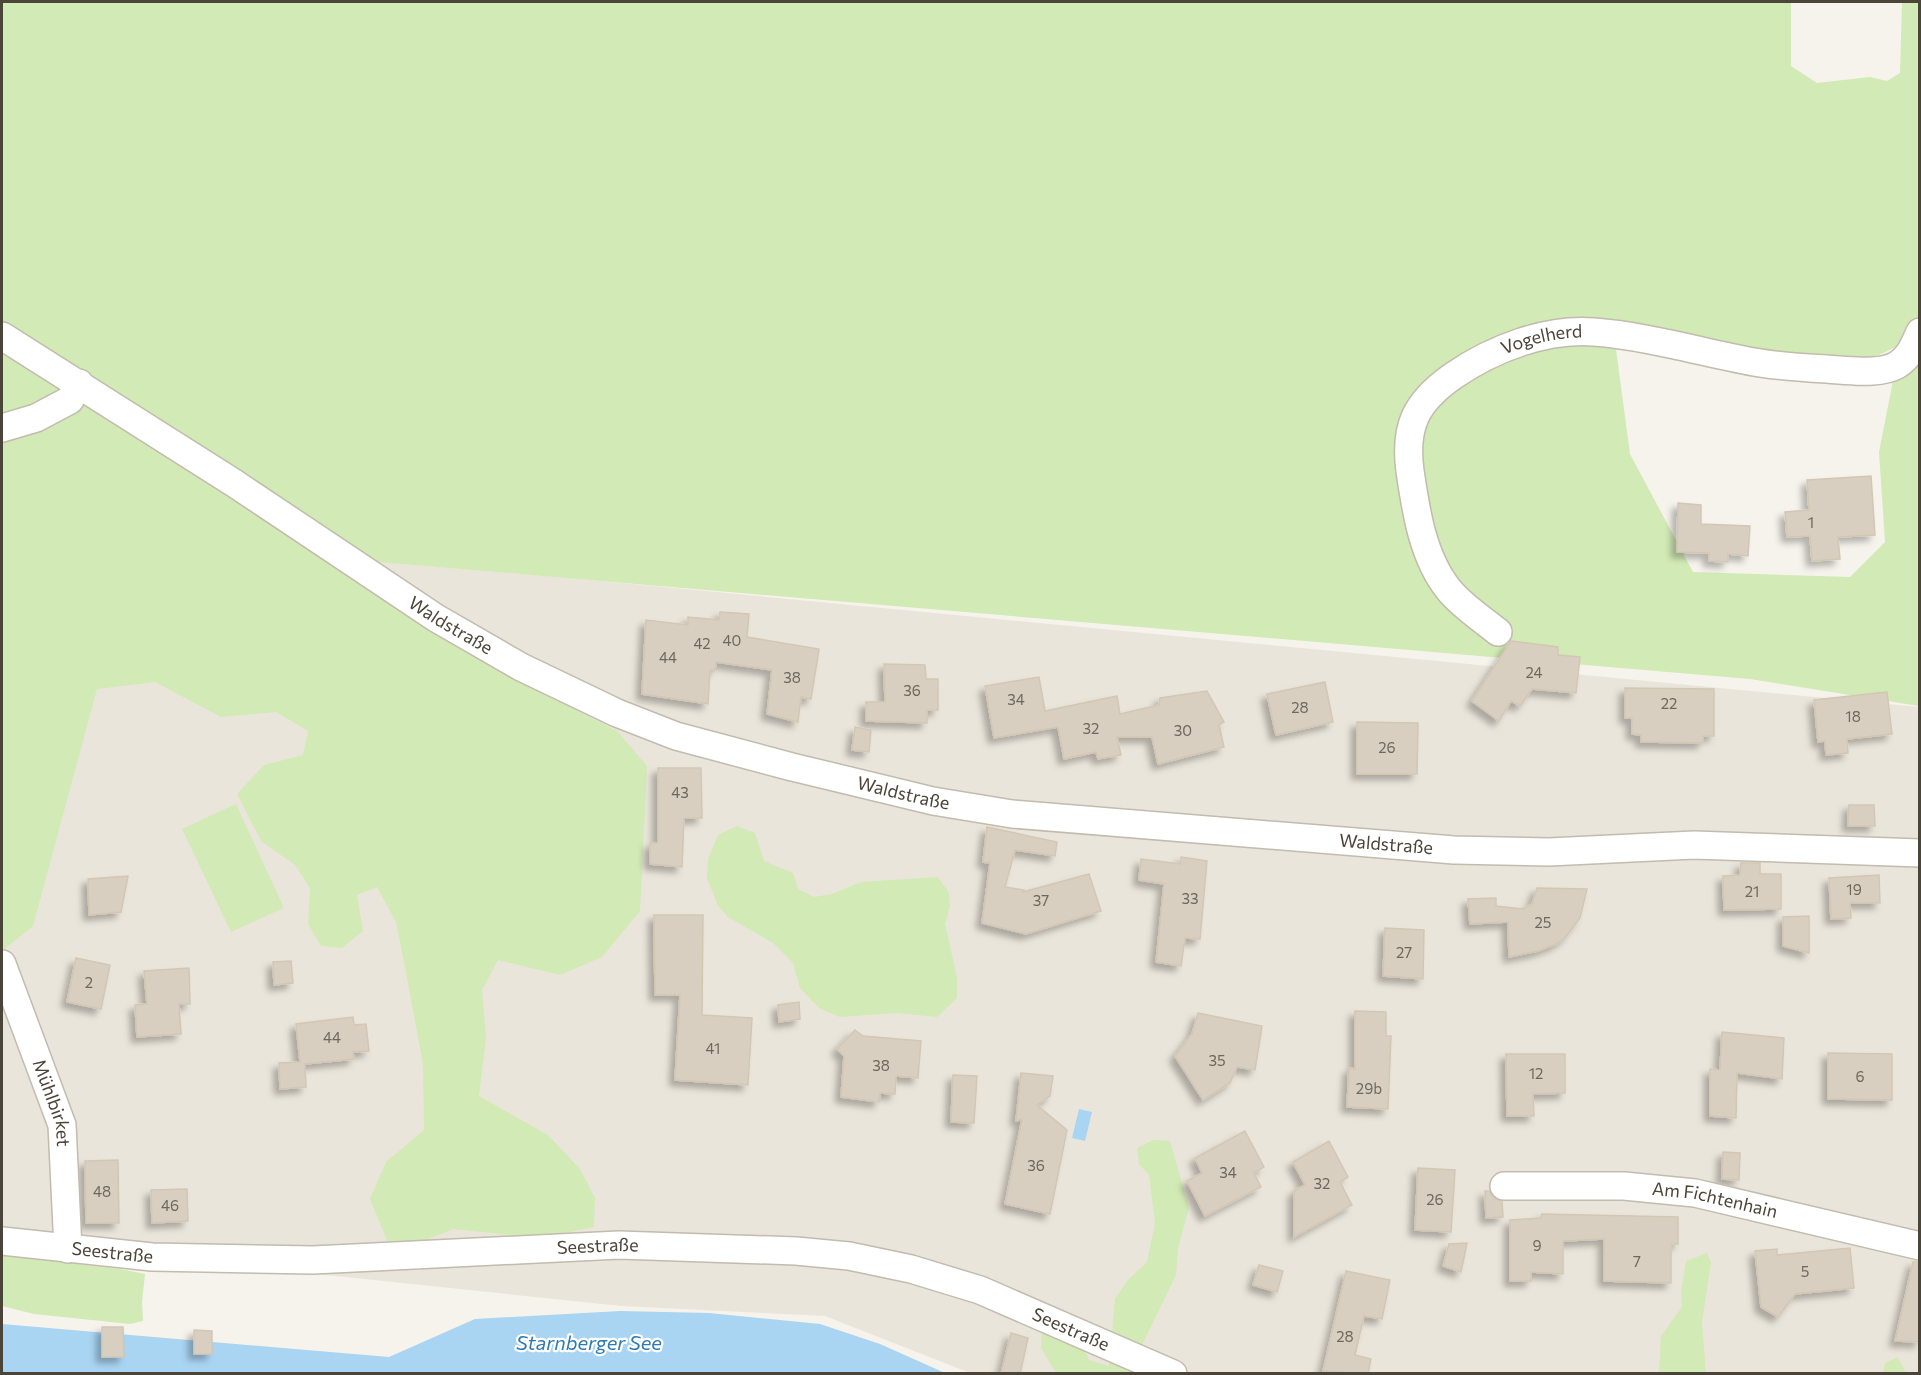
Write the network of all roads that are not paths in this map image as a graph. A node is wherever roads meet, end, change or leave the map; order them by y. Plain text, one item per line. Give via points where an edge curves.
1 (1920, 332) edge
2 (2, 336) edge
3 (79, 383) junction
4 (2, 428) edge
5 (1498, 632) dead end
6 (1920, 853) edge
7 (2, 964) edge
8 (1504, 1186) dead end
9 (2, 1241) edge
10 (1920, 1246) edge
11 (68, 1250) junction
12 (1173, 1374) edge

1 - 5 street, Vogelherd via 1908,357 1897,365 1869,371 1756,362 1592,331 1560,334 1521,342 1491,355 1434,389 1420,406 1409,433 1413,489 1424,542 1450,591
2 - 3 street, Waldstraße
3 - 4 street via 70,400 36,418
3 - 6 street, Waldstraße via 436,618 521,667 676,736 792,767 933,801 1012,814 1442,849 1549,852 1694,845
7 - 11 street, Mühlbirket via 62,1125
8 - 10 street, Am Fichtenhain via 1624,1185 1695,1192
9 - 11 street, Seestraße
11 - 12 street, Seestraße via 152,1257 314,1260 619,1245 849,1256 980,1290

